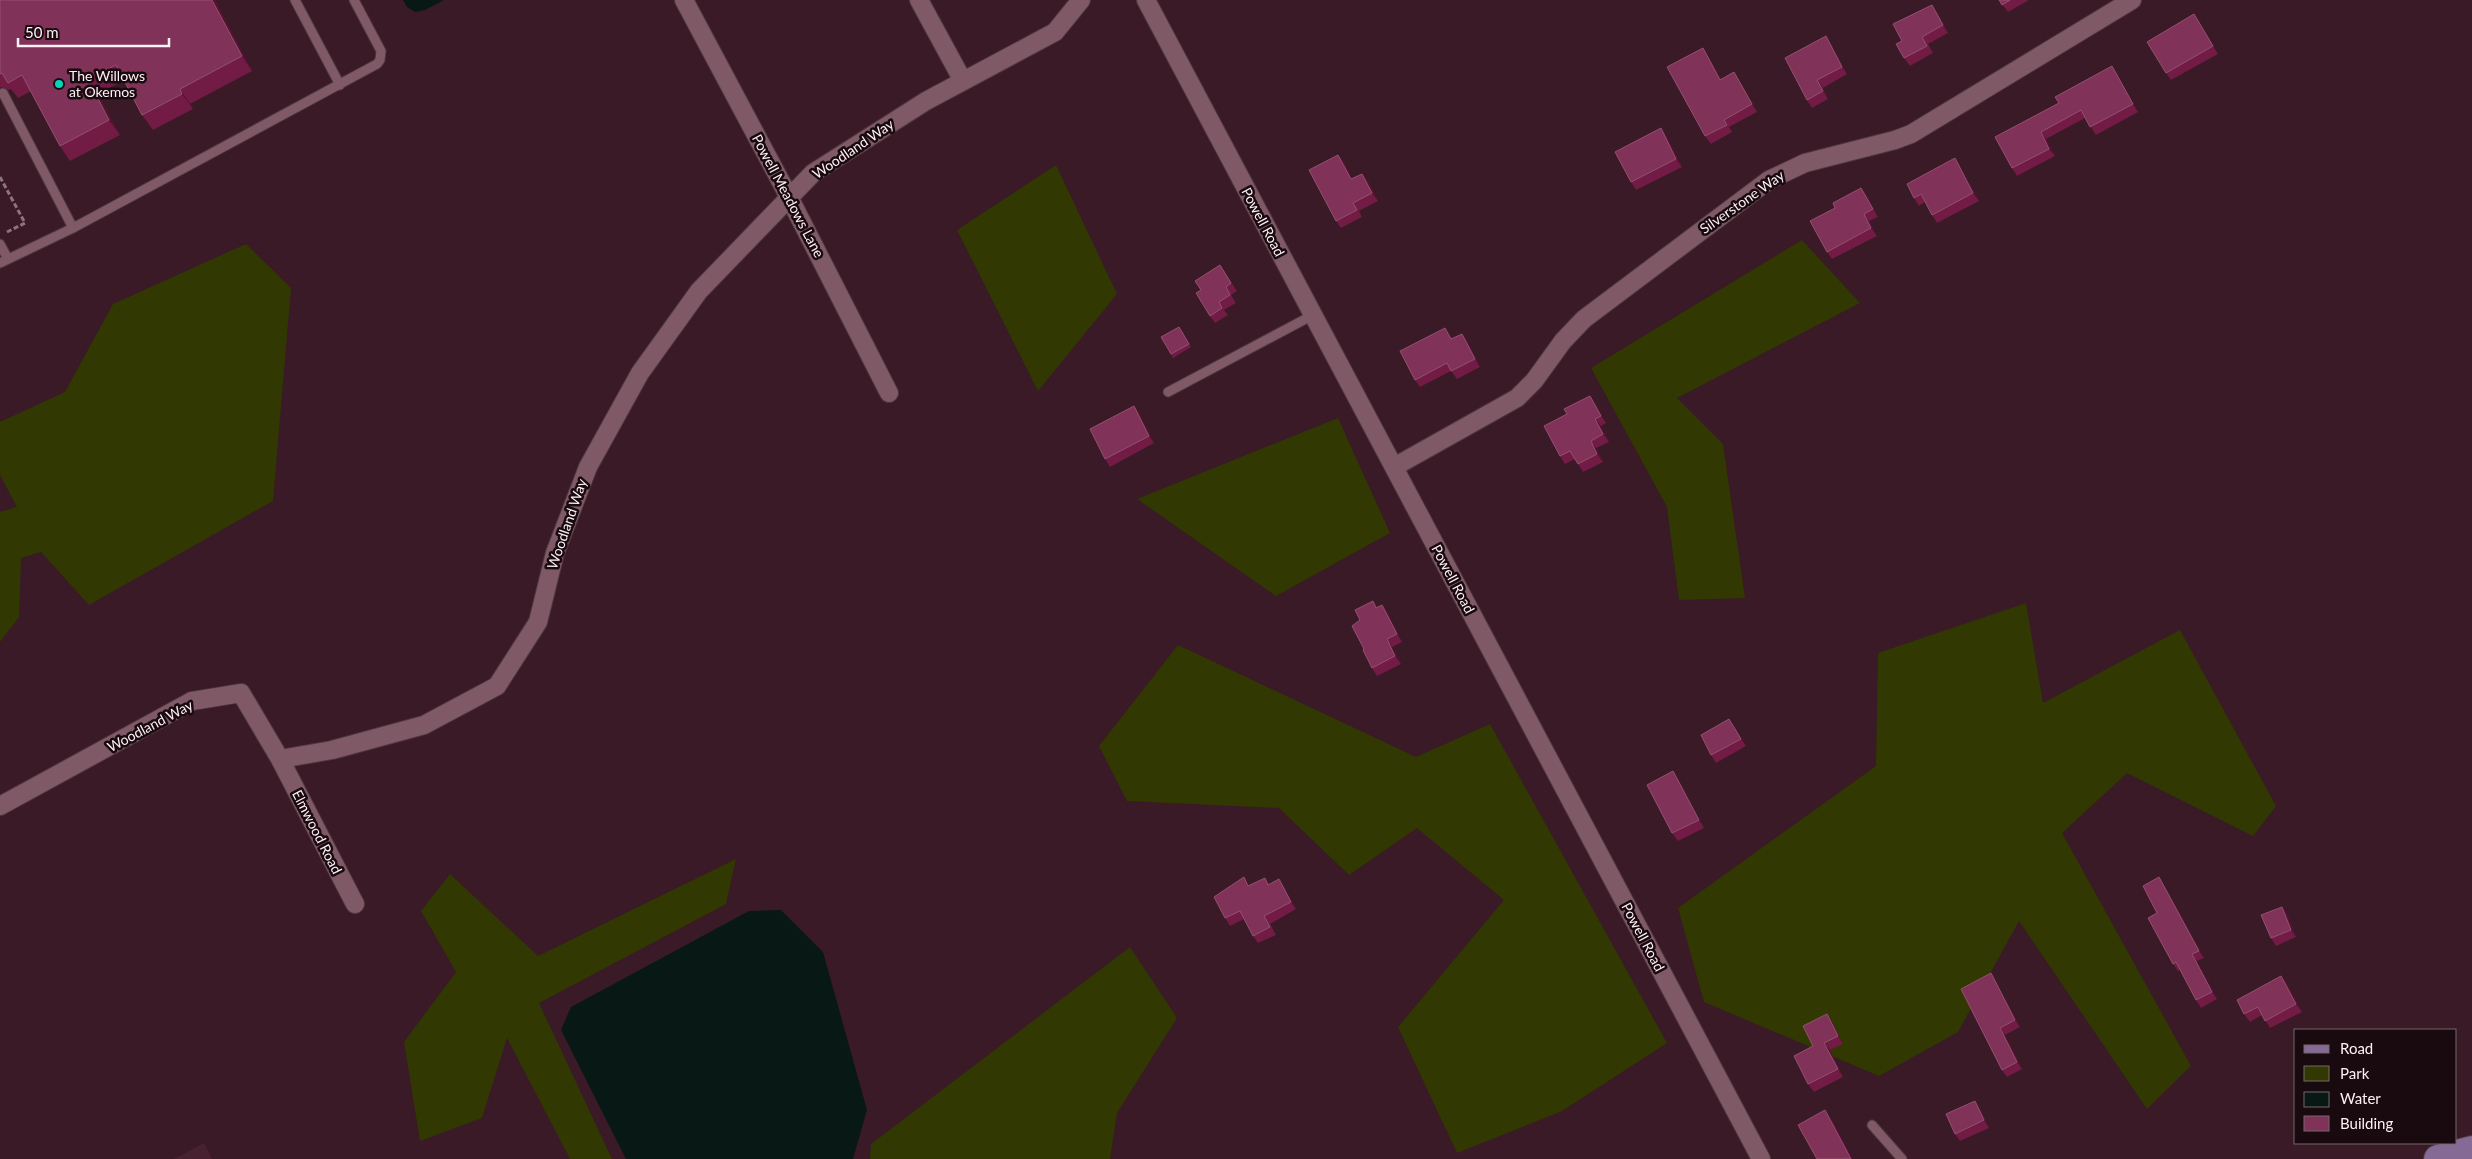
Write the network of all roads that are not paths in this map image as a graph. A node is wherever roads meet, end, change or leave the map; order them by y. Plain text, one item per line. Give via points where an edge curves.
1 (295, 0) edge
2 (354, 0) edge
3 (684, 0) edge
4 (919, 0) edge
5 (1081, 0) edge
6 (1146, 0) edge
7 (2132, 0) edge
8 (962, 81) junction
9 (340, 85) junction
10 (3, 93) edge
11 (789, 197) junction
12 (73, 228) junction
13 (0, 244) edge
14 (4, 261) edge
15 (1313, 315) junction
16 (1168, 392) dead end
17 (889, 394) dead end
18 (1394, 467) junction
19 (280, 759) junction
20 (0, 806) edge
21 (355, 904) dead end
22 (1872, 1125) dead end
23 (2472, 1150) edge
24 (1761, 1159) edge
25 (1902, 1159) edge
26 (2438, 1159) edge

1 - 9 lane
2 - 9 lane via 381,56 377,64
3 - 11 street, Powell Meadows Lane
4 - 8 street
5 - 8 street, Woodland Way via 1055,32
6 - 15 street, Powell Road
7 - 18 street, Silverstone Way via 1911,134 1805,163 1768,180 1584,319 1517,398
8 - 11 street, Woodland Way via 813,173
9 - 12 lane
10 - 12 lane
11 - 17 street, Powell Meadows Lane
11 - 19 street, Woodland Way via 699,290 640,373 588,467 555,553 538,622 497,686 424,725 332,750
12 - 14 lane
13 - 14 lane
15 - 16 lane
15 - 18 street, Powell Road
18 - 24 street, Powell Road
19 - 20 street, Woodland Way via 241,693 192,701
19 - 21 street, Elmwood Road
22 - 25 lane
23 - 26 main road

